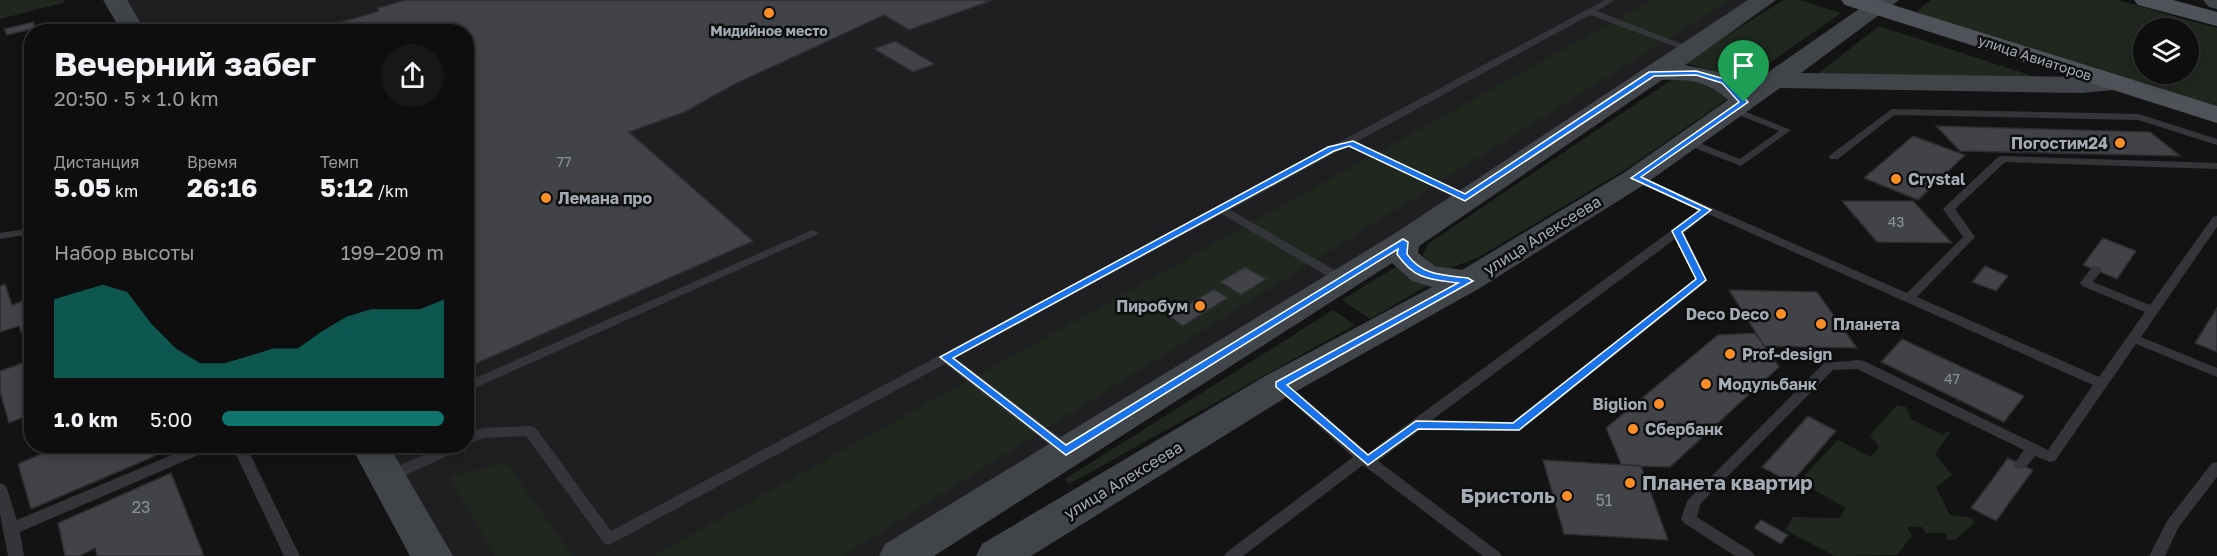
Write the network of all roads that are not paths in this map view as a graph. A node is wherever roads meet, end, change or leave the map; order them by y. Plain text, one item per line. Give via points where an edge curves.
1 (115, 0) edge
2 (1611, 0) edge
3 (1764, 0) edge
4 (2146, 0) edge
5 (1872, 2) edge
6 (1589, 11) junction
7 (2217, 19) edge
8 (129, 24) edge
9 (1690, 48) junction
10 (1652, 73) junction
11 (1776, 80) junction
12 (2113, 83) junction
13 (1739, 106) junction
14 (2217, 115) edge
15 (1350, 142) junction
16 (1688, 142) junction
17 (2217, 142) edge
18 (1834, 157) dead end
19 (2217, 166) edge
20 (1635, 178) junction
21 (1465, 198) junction
22 (1221, 209) junction
23 (1707, 210) junction
24 (2217, 219) edge
25 (1677, 231) junction
26 (24, 232) edge
27 (812, 233) dead end
28 (0, 236) edge
29 (1403, 242) junction
30 (2096, 270) dead end
31 (1343, 280) junction
32 (1468, 281) junction
33 (1908, 299) junction
34 (2154, 311) junction
35 (2135, 339) junction
36 (945, 357) junction
37 (2217, 373) edge
38 (474, 384) edge
39 (1280, 384) junction
40 (2102, 384) junction
41 (1416, 425) junction
42 (474, 436) edge
43 (2033, 448) junction
44 (1066, 450) junction
45 (189, 453) edge
46 (242, 453) edge
47 (420, 453) edge
48 (1366, 459) junction
49 (379, 461) edge
50 (2020, 464) dead end
51 (2217, 467) edge
52 (0, 489) edge
53 (12, 529) junction
54 (16, 556) edge
55 (292, 556) edge
56 (432, 556) edge
57 (900, 556) edge
58 (997, 556) edge
59 (1232, 556) edge
60 (1494, 556) edge
61 (1747, 556) edge
62 (2157, 556) edge

1 - 8 street
2 - 6 lane
3 - 9 street
4 - 7 main road
5 - 11 street, улица Алексеева
5 - 12 main road, улица Авиаторов
6 - 9 lane
6 - 15 lane
9 - 10 street
10 - 13 street via 1696,73 1725,82
10 - 21 street
11 - 12 street
11 - 13 street, улица Алексеева
12 - 14 main road, улица Авиаторов
13 - 16 street, улица Алексеева
13 - 16 lane via 1786,130 1741,164
15 - 21 lane
15 - 22 lane
16 - 20 street, улица Алексеева
17 - 18 lane via 2139,117 1892,112
19 - 33 lane via 2002,159 1949,209 1969,237
20 - 23 lane
20 - 32 street, улица Алексеева
21 - 29 street
22 - 31 lane
22 - 36 lane
23 - 25 lane
23 - 33 lane
24 - 34 lane
25 - 41 lane
25 - 41 lane via 1701,280 1515,427
26 - 28 lane
27 - 38 lane
29 - 31 street
29 - 32 street via 1402,254 1411,268 1427,276
30 - 34 lane via 2086,283
31 - 44 street
32 - 39 street, улица Алексеева
33 - 40 lane
34 - 35 lane
35 - 37 lane
35 - 40 lane
36 - 42 lane via 609,539 530,431
36 - 44 lane
39 - 48 lane
39 - 58 street, улица Алексеева
40 - 43 lane via 2050,457
41 - 48 lane
43 - 50 lane
43 - 61 lane via 1859,364 1829,366 1694,501 1689,519
44 - 57 street
45 - 53 lane
46 - 55 lane
47 - 49 lane
48 - 59 lane
48 - 60 lane
49 - 56 street
51 - 62 lane via 2172,525
52 - 53 lane
53 - 54 lane

